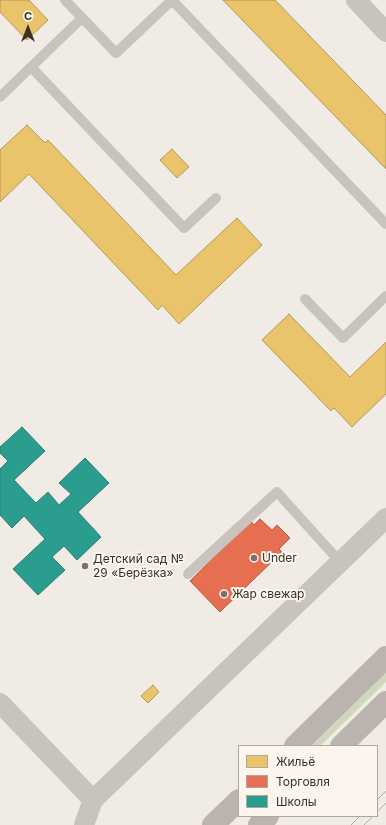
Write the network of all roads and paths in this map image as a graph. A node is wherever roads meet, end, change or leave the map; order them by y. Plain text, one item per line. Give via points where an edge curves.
1 (65, 0) edge
2 (356, 0) edge
3 (82, 18) junction
4 (386, 32) edge
5 (31, 67) junction
6 (0, 97) edge
7 (216, 198) dead end
8 (384, 219) edge
9 (386, 296) edge
10 (305, 299) dead end
11 (386, 518) edge
12 (340, 562) junction
13 (188, 574) dead end
14 (386, 657) edge
15 (386, 702) edge
16 (0, 703) edge
17 (296, 745) edge
18 (342, 745) edge
19 (93, 800) junction
20 (238, 801) edge
21 (267, 817) edge
22 (84, 825) edge
23 (213, 825) edge
24 (259, 825) edge

1 - 3 lane
2 - 4 street
3 - 5 lane
3 - 8 lane via 116,53 172,0
5 - 6 lane
5 - 7 lane via 184,228
9 - 10 lane via 343,338
11 - 12 street
12 - 13 lane via 277,492
12 - 19 street
14 - 17 main road
15 - 18 main road
16 - 19 street
19 - 22 street
20 - 23 main road
21 - 24 main road

